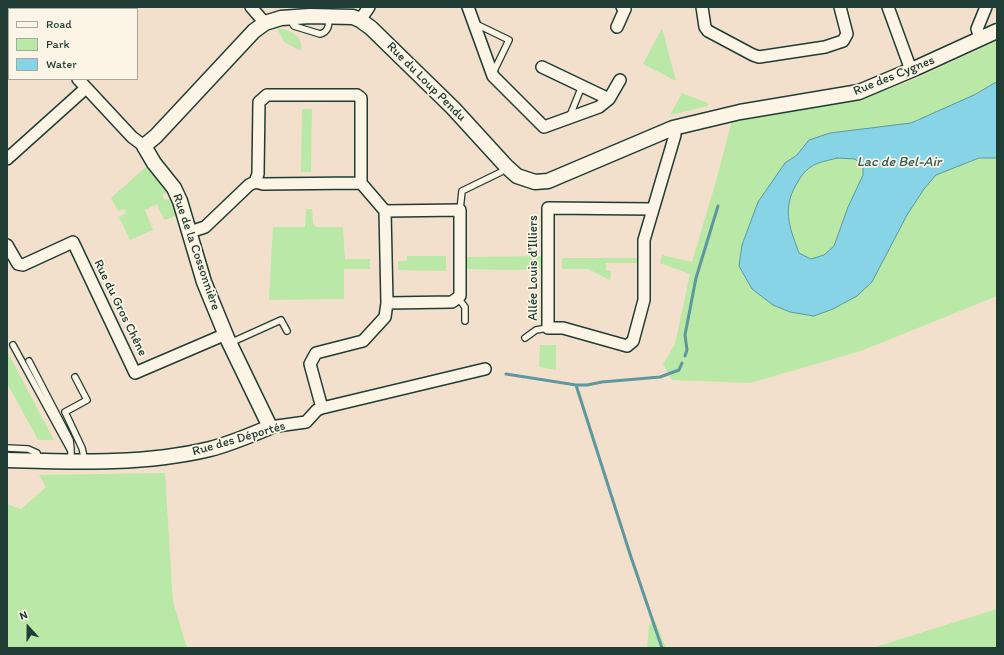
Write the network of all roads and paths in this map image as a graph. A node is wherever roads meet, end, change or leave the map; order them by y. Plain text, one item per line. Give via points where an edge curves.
1 (251, 7) edge
2 (369, 7) edge
3 (468, 7) edge
4 (622, 7) edge
5 (702, 7) edge
6 (840, 7) edge
7 (888, 7) edge
8 (986, 7) edge
9 (322, 13) edge
10 (360, 20) junction
11 (265, 23) junction
12 (474, 23) junction
13 (617, 27) dead end
14 (997, 31) edge
15 (981, 38) junction
16 (542, 67) dead end
17 (911, 70) junction
18 (492, 74) junction
19 (79, 80) edge
20 (620, 80) dead end
21 (582, 86) junction
22 (86, 88) junction
23 (609, 99) junction
24 (733, 114) joint
25 (569, 118) junction
26 (673, 128) junction
27 (144, 146) junction
28 (7, 159) edge
29 (506, 166) junction
30 (255, 182) junction
31 (361, 183) junction
32 (652, 209) junction
33 (460, 210) junction
34 (386, 211) junction
35 (190, 232) junction
36 (7, 245) edge
37 (458, 298) junction
38 (387, 303) junction
39 (465, 321) dead end
40 (548, 328) junction
41 (287, 331) dead end
42 (525, 338) dead end
43 (228, 339) junction
44 (13, 345) dead end
45 (29, 361) dead end
46 (484, 369) dead end
47 (75, 376) dead end
48 (322, 408) junction
49 (270, 427) junction
50 (71, 457) junction
51 (7, 459) edge
52 (85, 462) junction

1 - 11 street
2 - 10 street
3 - 12 street
4 - 13 street via 625,9
5 - 6 street via 708,31 758,57 825,48 843,41 846,34
7 - 17 street
8 - 15 street via 978,29
9 - 10 street, Rue du Loup Pendu
9 - 11 street, Rue du Loup Pendu via 280,18
10 - 29 street, Rue du Loup Pendu via 453,108
11 - 27 street, Rue du Loup Pendu via 254,31
12 - 18 street
12 - 18 lane via 509,40
14 - 15 street, Rue des Cygnes
15 - 17 street, Rue des Cygnes
16 - 21 street
17 - 24 street, Rue des Cygnes via 851,95
18 - 25 street via 544,127
19 - 22 street, Rue de la Cossonnière
20 - 23 street
21 - 23 street
21 - 25 lane
22 - 27 street, Rue de la Cossonnière via 132,137
22 - 28 street
23 - 25 street via 599,107
24 - 26 street, Rue du Loup Pendu
26 - 29 street, Rue du Loup Pendu via 548,180 526,180
26 - 32 street, Allée Louis d'Illiers via 675,135
27 - 35 street, Rue de la Cossonnière via 174,188
29 - 33 lane via 501,172 462,191
30 - 31 street
30 - 31 street via 258,174 259,102 267,95 357,95 361,98
30 - 35 street via 248,185 205,227
31 - 34 street
32 - 40 street, Allée Louis d'Illiers via 548,208
32 - 40 street, Allée Louis d'Illiers via 644,240 644,300 634,341 627,346 563,328
33 - 34 street
33 - 37 street
34 - 38 street
35 - 43 street, Rue de la Cossonnière via 204,282
36 - 43 street, Rue du Gros Chêne via 18,264 23,265 73,242 136,373
37 - 38 street via 452,302
37 - 39 lane via 465,307
38 - 48 street via 385,317 363,341 316,353 310,364
40 - 42 lane via 536,330
41 - 43 lane via 281,320
43 - 49 street, Rue de la Cossonnière
44 - 50 lane
45 - 50 lane via 70,440
46 - 48 street, Rue des Déportés
47 - 52 lane via 87,400 65,412 82,448
48 - 49 street, Rue des Déportés via 306,422
49 - 52 street, Rue des Déportés via 211,449 155,458
50 - 51 street, Rue des Déportés via 39,461
50 - 52 street, Rue des Déportés

